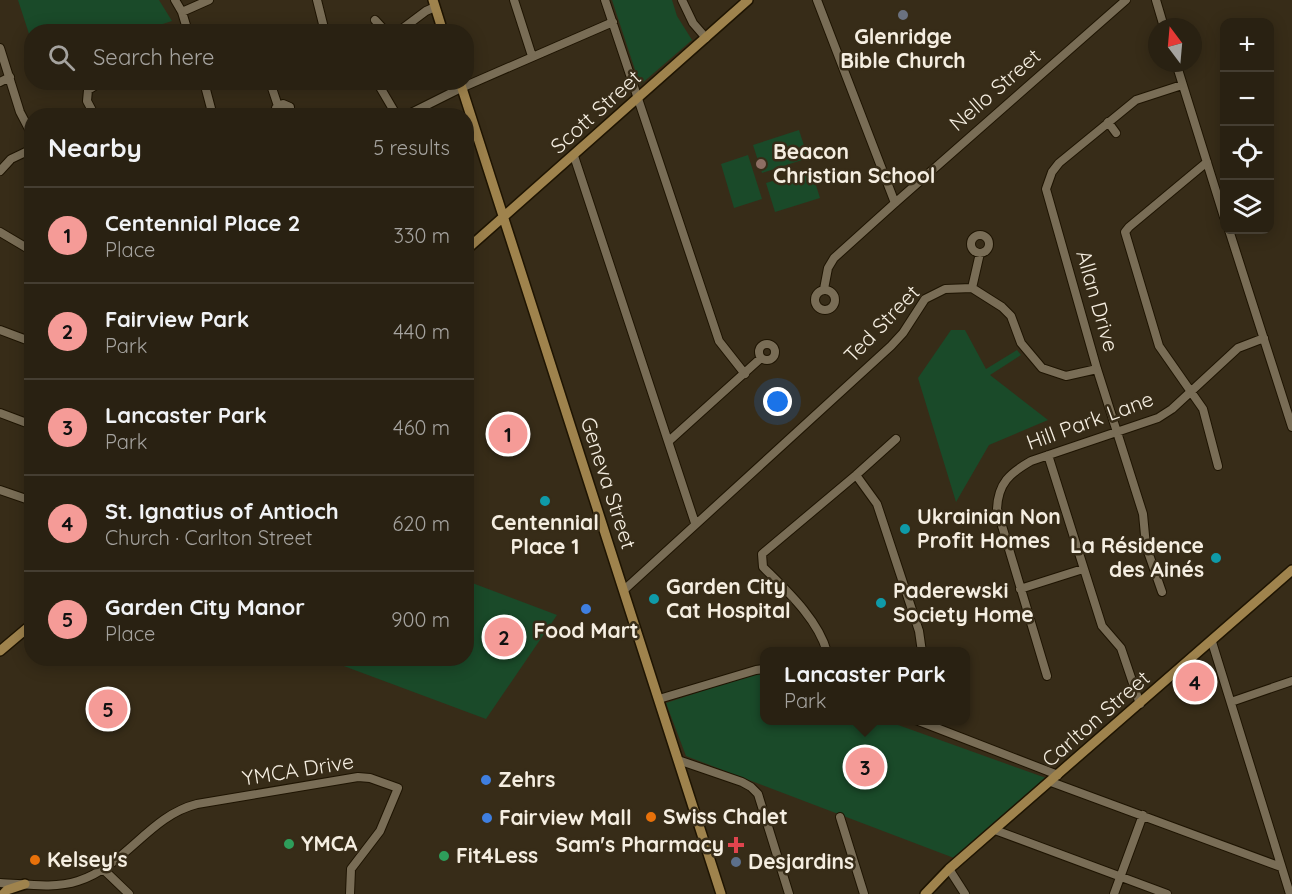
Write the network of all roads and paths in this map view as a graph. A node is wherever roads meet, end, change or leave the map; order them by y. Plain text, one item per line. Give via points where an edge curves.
1 (175, 0) edge
2 (209, 0) edge
3 (317, 0) edge
4 (514, 0) edge
5 (605, 0) edge
6 (682, 0) edge
7 (748, 0) edge
8 (817, 0) edge
9 (1126, 0) edge
10 (1156, 0) edge
11 (434, 3) edge
12 (182, 12) junction
13 (1161, 18) edge
14 (375, 20) dead end
15 (613, 22) junction
16 (186, 24) edge
17 (323, 24) edge
18 (379, 24) edge
19 (409, 24) edge
20 (441, 24) edge
21 (706, 38) junction
22 (0, 48) edge
23 (532, 56) junction
24 (1179, 72) edge
25 (10, 77) junction
26 (474, 80) edge
27 (0, 82) edge
28 (1182, 84) junction
29 (88, 90) edge
30 (206, 90) edge
31 (273, 90) edge
32 (383, 90) edge
33 (452, 90) edge
34 (463, 90) edge
35 (638, 98) junction
36 (278, 106) joint
37 (91, 108) edge
38 (211, 108) edge
39 (290, 108) edge
40 (393, 108) edge
41 (419, 108) edge
42 (468, 108) edge
43 (24, 120) edge
44 (1108, 122) junction
45 (474, 125) edge
46 (1116, 133) dead end
47 (24, 153) edge
48 (574, 156) junction
49 (1207, 162) junction
50 (0, 171) edge
51 (895, 202) junction
52 (1220, 204) edge
53 (504, 217) junction
54 (0, 232) edge
55 (1230, 234) edge
56 (474, 243) edge
57 (24, 246) edge
58 (980, 253) dead end
59 (972, 288) junction
60 (824, 290) dead end
61 (0, 330) edge
62 (1263, 338) junction
63 (24, 339) edge
64 (761, 358) dead end
65 (1097, 369) junction
66 (745, 374) junction
67 (1192, 392) junction
68 (0, 413) edge
69 (24, 422) edge
70 (1292, 427) edge
71 (1117, 431) junction
72 (896, 439) dead end
73 (669, 441) junction
74 (1048, 455) junction
75 (1218, 466) dead end
76 (856, 475) junction
77 (0, 490) edge
78 (24, 498) edge
79 (695, 523) junction
80 (1083, 569) junction
81 (1292, 570) edge
82 (624, 590) junction
83 (1020, 590) junction
84 (1162, 592) dead end
85 (24, 631) edge
86 (1212, 642) junction
87 (826, 647) edge
88 (921, 647) edge
89 (0, 651) edge
90 (760, 670) edge
91 (1047, 676) dead end
92 (1292, 681) edge
93 (659, 699) junction
94 (1231, 702) junction
95 (1140, 704) junction
96 (928, 725) edge
97 (678, 760) junction
98 (1055, 779) junction
99 (1143, 815) junction
100 (840, 817) dead end
101 (995, 830) junction
102 (1281, 867) junction
103 (950, 869) junction
104 (104, 870) junction
105 (1121, 876) junction
106 (0, 883) edge
107 (25, 884) junction
108 (3, 894) edge
109 (129, 894) edge
110 (350, 894) edge
111 (721, 894) edge
112 (789, 894) edge
113 (864, 894) edge
114 (925, 894) edge
115 (965, 894) edge
116 (1114, 894) edge
117 (1167, 894) edge
118 (1290, 894) edge

1 - 12 street
2 - 12 street
3 - 17 street
4 - 23 street
5 - 15 street
6 - 21 street
7 - 21 main road, Scott Street
8 - 51 street
9 - 51 street, Nello Street
10 - 13 street
11 - 19 street
11 - 20 main road
12 - 16 street
14 - 18 street
15 - 23 street
15 - 35 street
21 - 35 main road, Scott Street
22 - 25 street
23 - 26 street
24 - 28 street
25 - 27 street
25 - 43 street
28 - 44 street, Allan Drive via 1136,100
28 - 49 street
29 - 37 street
30 - 38 street
31 - 36 street
32 - 40 street
33 - 41 street
34 - 42 main road, Geneva Street
35 - 48 main road, Scott Street
35 - 66 street via 719,341
36 - 39 street
44 - 46 street
44 - 65 street, Allan Drive via 1059,163 1046,189
45 - 53 main road, Geneva Street
47 - 50 street
48 - 53 main road, Scott Street
48 - 73 street
49 - 52 street
49 - 67 street via 1125,232 1159,346
51 - 60 street, Nello Street via 834,258 828,267
53 - 56 main road, Scott Street
53 - 82 main road, Geneva Street
54 - 57 street
55 - 62 street
58 - 59 street
59 - 65 street via 1011,316 1021,343 1042,368 1066,376
59 - 79 street, Ted Street via 945,290 924,299 891,346
61 - 63 street
62 - 67 street, Hill Park Lane via 1238,348
62 - 70 street
64 - 66 street
65 - 71 street, Allan Drive
66 - 73 street
67 - 71 street, Hill Park Lane via 1158,418
67 - 75 street via 1203,409
68 - 69 street
71 - 74 street, Hill Park Lane
71 - 84 street, Allan Drive via 1143,514 1146,546
72 - 76 street
73 - 79 street
74 - 80 street
74 - 83 street, Hill Park Lane via 1012,471 997,498
76 - 87 street via 761,557 763,567 811,621
76 - 88 street via 877,504
77 - 78 street
79 - 82 street, Ted Street
80 - 83 street
80 - 95 street via 1102,626 1121,648
81 - 86 main road, Carlton Street
82 - 93 main road, Geneva Street
83 - 91 street, Hill Park Lane
85 - 89 main road
86 - 94 street
86 - 95 main road, Carlton Street
90 - 93 street
92 - 94 street
93 - 97 main road, Geneva Street
94 - 102 street
95 - 98 main road, Carlton Street
96 - 98 street
97 - 111 main road, Geneva Street
97 - 112 street via 742,782 758,794
98 - 99 street
98 - 101 main road, Carlton Street
99 - 102 street
99 - 105 street
100 - 113 street
101 - 103 main road, Carlton Street
101 - 105 street
102 - 118 street
103 - 114 main road, Carlton Street
103 - 115 street
104 - 107 street via 65,884
104 - 109 street
104 - 110 street, YMCA Drive via 177,810 370,778 398,788 384,824 351,869
105 - 116 street
105 - 117 street
106 - 107 street
107 - 108 main road

